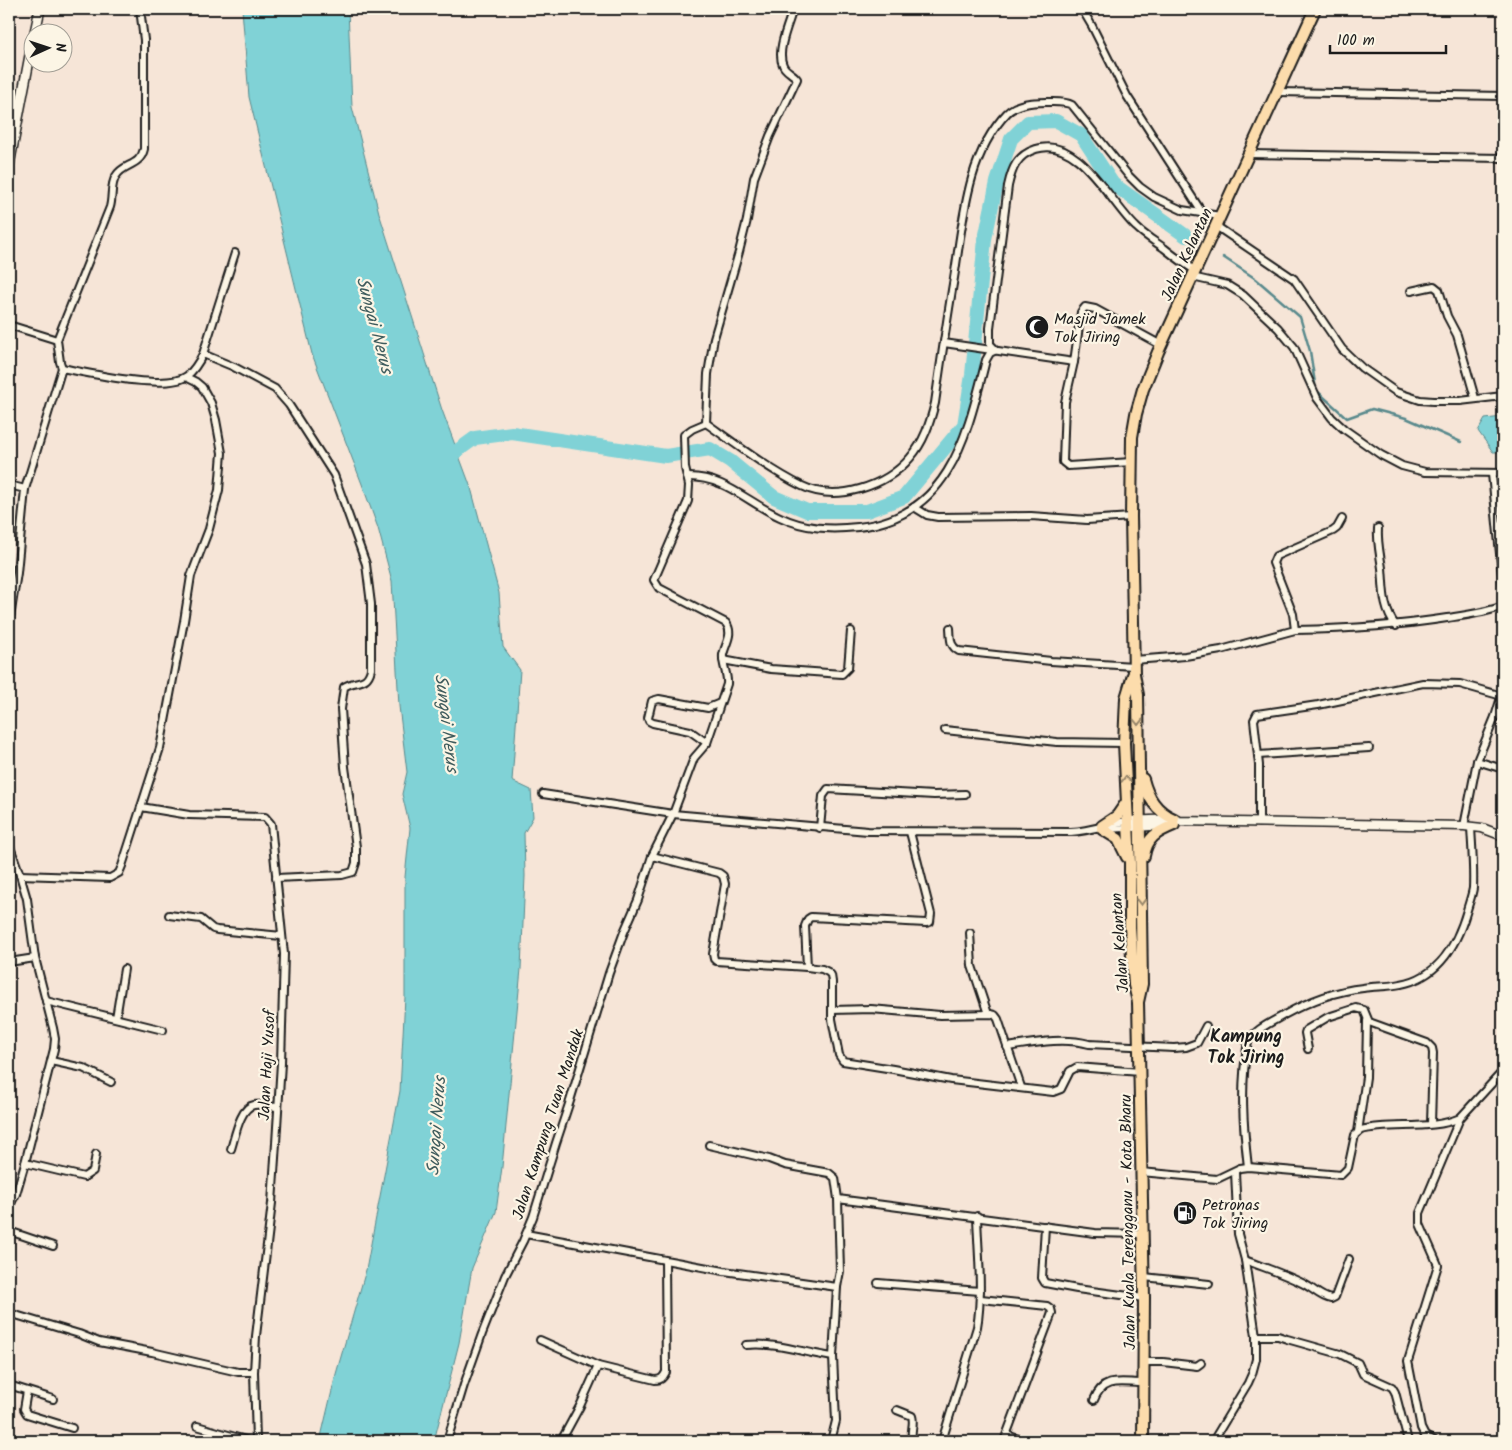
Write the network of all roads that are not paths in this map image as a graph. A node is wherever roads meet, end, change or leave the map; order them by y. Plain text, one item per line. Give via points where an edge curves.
1 (40, 9) edge
2 (140, 9) edge
3 (793, 9) edge
4 (1082, 9) edge
5 (1315, 9) edge
6 (37, 22) edge
7 (27, 72) edge
8 (1278, 92) junction
9 (1503, 96) edge
10 (1249, 154) junction
11 (1503, 158) edge
12 (9, 165) edge
13 (1202, 214) junction
14 (1220, 216) junction
15 (1215, 228) junction
16 (235, 252) dead end
17 (1194, 272) junction
18 (1410, 291) dead end
19 (9, 325) edge
20 (57, 340) junction
21 (944, 343) junction
22 (1161, 344) junction
23 (993, 349) junction
24 (204, 354) junction
25 (1074, 362) junction
26 (62, 368) junction
27 (186, 377) junction
28 (1503, 396) edge
29 (1475, 398) junction
30 (706, 423) junction
31 (1132, 462) junction
32 (1503, 473) edge
33 (1492, 474) junction
34 (687, 477) junction
35 (9, 485) edge
36 (25, 489) junction
37 (914, 508) junction
38 (1131, 516) junction
39 (1342, 519) dead end
40 (1378, 528) dead end
41 (1503, 584) edge
42 (1503, 606) edge
43 (9, 624) edge
44 (1396, 626) junction
45 (950, 628) dead end
46 (851, 630) dead end
47 (1295, 630) junction
48 (723, 660) junction
49 (1134, 666) junction
50 (1502, 694) edge
51 (720, 703) junction
52 (1503, 716) edge
53 (1495, 717) junction
54 (945, 730) dead end
55 (707, 742) junction
56 (1124, 743) junction
57 (1369, 748) dead end
58 (1258, 755) junction
59 (1138, 761) junction
60 (1477, 761) junction
61 (1503, 770) edge
62 (543, 794) dead end
63 (965, 794) dead end
64 (1126, 801) junction
65 (141, 807) junction
66 (672, 814) junction
67 (1175, 822) junction
68 (1141, 823) junction
69 (1259, 823) junction
70 (1127, 824) junction
71 (1468, 827) junction
72 (820, 828) junction
73 (1101, 828) junction
74 (910, 832) junction
75 (1503, 836) edge
76 (9, 844) edge
77 (652, 856) junction
78 (1130, 863) junction
79 (20, 875) junction
80 (276, 878) junction
81 (1140, 883) junction
82 (169, 915) dead end
83 (970, 933) dead end
84 (282, 936) junction
85 (35, 958) junction
86 (9, 962) edge
87 (807, 967) junction
88 (124, 969) dead end
89 (46, 1001) junction
90 (1138, 1002) junction
91 (832, 1010) junction
92 (988, 1014) junction
93 (116, 1018) junction
94 (1368, 1021) junction
95 (1206, 1026) dead end
96 (163, 1030) dead end
97 (1007, 1047) junction
98 (1139, 1047) junction
99 (1308, 1049) dead end
100 (51, 1061) junction
101 (1503, 1071) edge
102 (1140, 1072) junction
103 (111, 1082) dead end
104 (1020, 1087) junction
105 (278, 1107) junction
106 (1460, 1118) junction
107 (1431, 1124) junction
108 (1358, 1132) junction
109 (709, 1145) dead end
110 (231, 1149) dead end
111 (96, 1154) dead end
112 (25, 1163) junction
113 (1248, 1167) junction
114 (1141, 1172) junction
115 (1234, 1172) junction
116 (838, 1199) junction
117 (9, 1208) edge
118 (977, 1216) junction
119 (1045, 1226) junction
120 (9, 1231) edge
121 (526, 1234) junction
122 (1142, 1234) junction
123 (53, 1246) dead end
124 (1349, 1259) dead end
125 (1246, 1260) junction
126 (665, 1261) junction
127 (1144, 1277) junction
128 (878, 1283) dead end
129 (1209, 1284) dead end
130 (837, 1286) junction
131 (981, 1295) junction
132 (1144, 1298) junction
133 (9, 1313) edge
134 (1256, 1336) junction
135 (540, 1340) dead end
136 (746, 1345) dead end
137 (833, 1357) junction
138 (1144, 1362) junction
139 (1201, 1363) dead end
140 (598, 1366) junction
141 (254, 1372) junction
142 (1143, 1383) junction
143 (9, 1385) edge
144 (27, 1391) junction
145 (53, 1399) dead end
146 (1094, 1400) dead end
147 (897, 1410) dead end
148 (197, 1426) dead end
149 (72, 1428) dead end
150 (1005, 1438) edge
151 (1427, 1440) edge
152 (249, 1441) edge
153 (256, 1441) edge
154 (447, 1441) edge
155 (561, 1441) edge
156 (832, 1441) edge
157 (914, 1441) edge
158 (942, 1441) edge
159 (1024, 1441) edge
160 (1143, 1441) edge
161 (1213, 1441) edge
162 (1408, 1441) edge
163 (1435, 1441) edge

1 - 6 main road
2 - 20 street via 144,40 145,142 142,155 115,176 110,207
3 - 30 street via 780,57 784,68 797,79 754,178 742,243 711,353
4 - 13 street via 1127,96
5 - 8 highway, Jalan Kelantan
7 - 12 main road
8 - 9 street
8 - 10 highway, Jalan Kelantan
10 - 11 street
10 - 14 highway, Jalan Kelantan
13 - 14 street
13 - 21 street via 1182,210 1140,187 1072,105 1065,102 1022,104 1008,113 990,138 975,169
14 - 15 highway, Jalan Kelantan
15 - 17 highway, Jalan Kelantan
15 - 29 street via 1298,283 1342,349 1385,385 1420,400
16 - 24 street
17 - 22 highway, Jalan Kelantan
17 - 23 street via 1134,226 1076,158 1060,148 1035,149 1014,164 1008,186 990,328
17 - 33 street via 1243,295 1278,328 1294,347 1317,398 1332,418 1382,455 1402,466 1425,472
18 - 29 street via 1434,286 1439,290 1447,316 1458,335
19 - 20 street
20 - 26 street
21 - 23 street
21 - 30 street via 935,402 922,441 911,458 887,478 861,488 834,492 803,486
22 - 25 street via 1095,309 1085,307 1081,312
22 - 31 highway, Jalan Kelantan via 1136,414
23 - 25 street
23 - 37 street via 986,360 964,438 951,467
24 - 27 street
24 - 80 street via 265,383 289,405 334,475 368,572 370,675 344,687 341,709 356,847 355,869 342,875
25 - 31 street via 1064,416 1063,462 1068,466
26 - 27 street via 162,382
26 - 36 street
27 - 65 street via 202,387 211,403 221,438 222,462 213,516 191,576 163,737
28 - 29 street
30 - 34 street via 684,435
31 - 38 highway, Jalan Kelantan
32 - 33 street
33 - 41 street
34 - 37 street via 701,477 722,484 780,517 811,528 878,525
34 - 48 street via 688,501 654,580 659,588 726,623 730,632
35 - 36 street
36 - 43 street
37 - 38 street via 938,517 1031,516 1087,520
38 - 49 highway, Jalan Kelantan
39 - 47 street via 1333,531 1276,556 1274,560 1293,614
40 - 44 street via 1385,605
42 - 44 street via 1480,614
44 - 47 street
45 - 49 street via 951,644 959,651
46 - 48 street via 848,668 842,674 771,669
47 - 49 street via 1221,650
48 - 51 street, Jalan Kampung Tuan Mandak via 728,678
49 - 56 highway, Jalan Kelantan via 1126,698
49 -> 59 highway, Jalan Kelantan via 1138,695
50 - 53 street
50 - 58 street via 1460,684 1422,683 1318,705 1262,712 1254,720
51 - 55 street, Jalan Kampung Tuan Mandak
51 - 55 street via 708,708 659,699 651,704 649,721 690,731
52 - 53 street
53 - 60 street
54 - 56 street via 1057,742
55 - 66 street, Jalan Kampung Tuan Mandak via 694,758
64 -> 56 highway, Jalan Kelantan
57 - 58 street
58 - 69 street
59 - 67 highway via 1150,799
59 - 68 highway, Jalan Kelantan
60 - 61 street
60 - 71 street
62 - 66 street
63 - 72 street via 828,789 823,796
64 - 70 highway, Jalan Kelantan
64 - 73 highway via 1118,816
65 - 79 street via 116,876
65 - 80 street, Jalan Haji Yusof via 189,815 265,817 271,824
66 - 72 street
66 - 77 street, Jalan Kampung Tuan Mandak
67 - 68 street
67 - 69 street
67 - 81 highway via 1150,839
68 - 70 street
68 - 81 highway, Jalan Kelantan
69 - 71 street
70 - 73 street
70 - 78 highway, Jalan Kelantan
71 - 75 street
71 - 113 street via 1473,889 1463,925 1440,964 1428,974 1400,984 1356,988 1330,995 1299,1007 1251,1037 1242,1099
72 - 74 street
73 - 74 street via 1071,832
73 - 78 highway via 1118,839
74 - 87 street via 931,914 930,922 808,919 805,926
76 - 79 street
77 - 87 street via 723,876 712,954 716,961
77 - 121 street, Jalan Kampung Tuan Mandak via 609,972
78 - 90 highway, Jalan Kelantan via 1130,927
79 - 85 street
80 - 84 street, Jalan Haji Yusof
81 -> 90 highway, Jalan Kelantan via 1142,984
82 - 84 street via 201,919 217,930
83 - 92 street via 972,966
84 - 105 street, Jalan Haji Yusof
85 - 86 street
85 - 89 street
87 - 91 street via 822,969 831,975
88 - 93 street
89 - 93 street
89 - 100 street via 55,1039
90 - 98 highway, Jalan Kuala Terengganu - Kota Bharu
91 - 92 street
91 - 104 street via 839,1055 843,1061 952,1080
92 - 97 street via 998,1019
93 - 96 street
94 - 99 street via 1358,1008 1328,1018 1305,1032
94 - 107 street via 1427,1043 1432,1048
94 - 108 street via 1366,1077
95 - 98 street via 1194,1045
97 - 98 street via 1068,1041
97 - 104 street
98 - 102 highway, Jalan Kuala Terengganu - Kota Bharu
100 - 103 street via 83,1068
100 - 112 street
101 - 106 street
102 - 104 street via 1077,1067 1070,1071 1058,1091
102 - 114 highway, Jalan Kuala Terengganu - Kota Bharu
105 - 110 street via 253,1105 246,1109
105 - 141 street, Jalan Haji Yusof via 272,1203
106 - 107 street
106 - 151 street via 1420,1213 1420,1224 1438,1266 1408,1361 1421,1428
107 - 108 street
108 - 113 street via 1348,1168 1341,1175
109 - 116 street via 829,1173 834,1178
111 - 112 street via 93,1171 84,1176
112 - 117 street
113 - 115 street
114 - 115 street via 1217,1179
114 - 122 highway, Jalan Kuala Terengganu - Kota Bharu
115 - 125 street via 1238,1234
116 - 118 street
116 - 130 street via 840,1271
118 - 119 street
118 - 131 street
119 - 122 street via 1109,1234
119 - 132 street via 1042,1278 1045,1283
120 - 123 street
121 - 126 street
121 - 154 street, Jalan Kampung Tuan Mandak via 482,1334
122 - 127 highway, Jalan Kuala Terengganu - Kota Bharu
124 - 125 street via 1335,1297 1331,1299 1322,1297 1298,1281
125 - 134 street
126 - 130 street
126 - 140 street via 664,1377 655,1380
127 - 129 street
127 - 132 highway, Jalan Kuala Terengganu - Kota Bharu
128 - 131 street
130 - 137 street
131 - 150 street via 1047,1306 1052,1313
131 - 158 street via 977,1327
132 - 138 highway, Jalan Kuala Terengganu - Kota Bharu
133 - 141 street via 99,1342 238,1372
134 - 161 street via 1252,1374
134 - 162 street via 1287,1338 1340,1354 1358,1363 1363,1374 1392,1387
135 - 140 street
136 - 137 street via 762,1343
137 - 156 street via 836,1421
138 - 139 street via 1197,1366
138 - 142 highway, Jalan Kuala Terengganu - Kota Bharu
140 - 155 street
141 - 153 street, Jalan Haji Yusof
142 - 146 street via 1109,1382 1097,1391
142 - 160 highway, Jalan Kuala Terengganu - Kota Bharu
143 - 144 street
144 - 145 street
144 - 149 street via 24,1409 27,1414
147 - 157 street via 912,1416 911,1436
148 - 152 street
150 - 159 street
151 - 163 street

